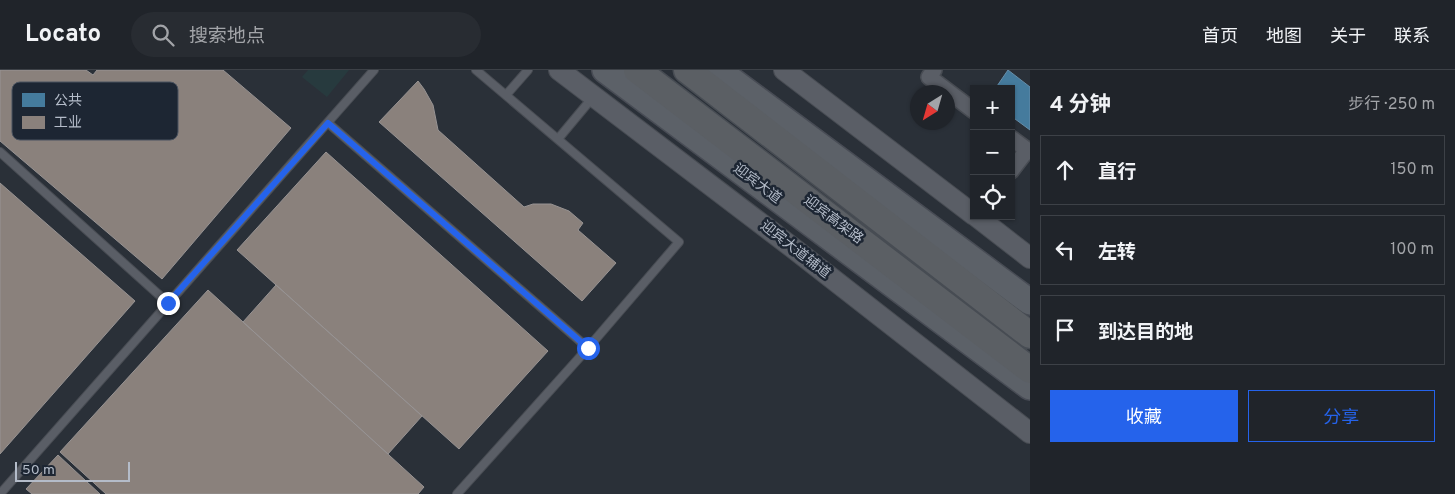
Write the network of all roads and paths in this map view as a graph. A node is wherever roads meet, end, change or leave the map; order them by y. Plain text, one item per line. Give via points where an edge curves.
1 (374, 70) edge
2 (476, 70) edge
3 (528, 70) edge
4 (559, 70) edge
5 (605, 70) edge
6 (637, 70) edge
7 (687, 70) edge
8 (718, 70) edge
9 (784, 70) edge
10 (934, 70) edge
11 (506, 95) junction
12 (593, 97) junction
13 (970, 108) edge
14 (328, 123) junction
15 (558, 140) junction
16 (1015, 141) edge
17 (1028, 151) edge
18 (0, 152) edge
19 (1015, 166) edge
20 (970, 211) edge
21 (981, 220) edge
22 (1030, 258) edge
23 (1030, 302) edge
24 (168, 303) junction
25 (1030, 335) edge
26 (588, 348) junction
27 (1030, 370) edge
28 (1030, 387) edge
29 (1030, 433) edge
30 (0, 494) edge
31 (457, 494) edge

1 - 14 lane
2 - 11 lane
3 - 11 lane
4 - 12 street, 迎宾大道辅道
5 - 28 main road, 迎宾大道
6 - 27 highway, 迎宾高架路
7 - 25 highway, 迎宾高架路
8 - 23 main road
9 - 20 street
10 - 13 street via 929,78
11 - 15 lane
12 - 15 lane
12 - 29 street, 迎宾大道辅道 via 794,248
14 - 24 lane
14 - 26 lane
15 - 26 lane via 679,242
16 - 17 street
17 - 19 street
18 - 24 lane
21 - 22 street
24 - 30 lane
26 - 31 lane

